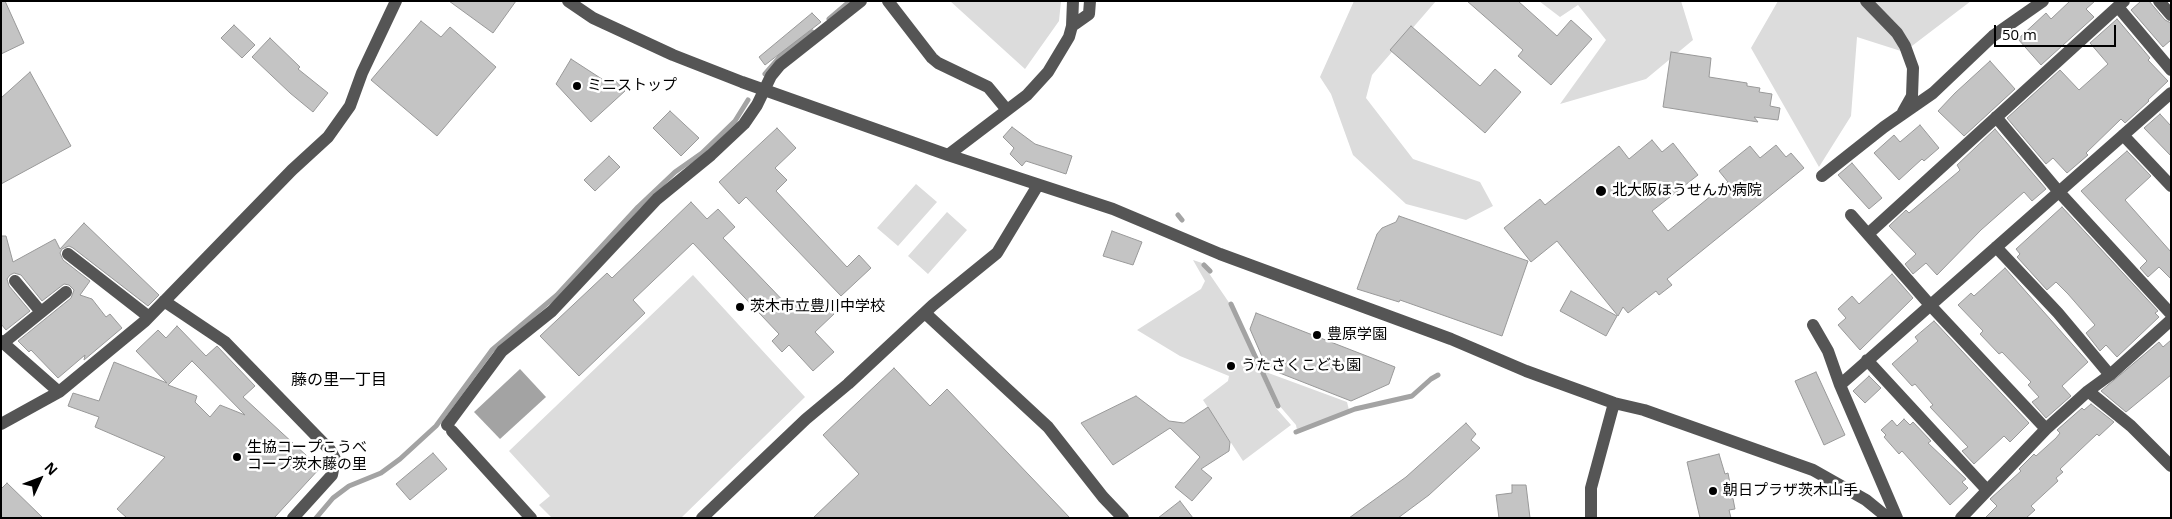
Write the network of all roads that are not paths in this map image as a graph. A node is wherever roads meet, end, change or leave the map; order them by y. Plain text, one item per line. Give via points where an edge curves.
1 (396, 1) edge
2 (568, 1) edge
3 (862, 1) edge
4 (888, 1) edge
5 (1073, 1) edge
6 (1090, 1) edge
7 (1866, 1) edge
8 (2043, 1) edge
9 (2159, 1) edge
10 (2121, 4) edge
11 (2171, 15) edge
12 (1072, 26) junction
13 (2171, 70) edge
14 (764, 90) junction
15 (2171, 93) edge
16 (1007, 110) junction
17 (1902, 114) junction
18 (1996, 118) junction
19 (2124, 135) junction
20 (948, 155) junction
21 (1822, 176) dead end
22 (1038, 185) junction
23 (2171, 186) edge
24 (2058, 192) junction
25 (1851, 215) dead end
26 (1868, 234) junction
27 (1996, 247) junction
28 (68, 254) dead end
29 (14, 281) dead end
30 (66, 292) dead end
31 (164, 301) junction
32 (1930, 305) junction
33 (41, 312) junction
34 (925, 313) junction
35 (2171, 314) edge
36 (149, 317) junction
37 (2171, 320) edge
38 (1813, 325) dead end
39 (2, 342) edge
40 (1867, 360) junction
41 (2110, 375) junction
42 (1840, 385) junction
43 (2088, 391) junction
44 (58, 392) junction
45 (1614, 403) junction
46 (1, 424) edge
47 (2046, 429) junction
48 (2171, 466) edge
49 (1987, 490) junction
50 (293, 518) edge
51 (531, 518) edge
52 (702, 518) edge
53 (1123, 518) edge
54 (1591, 518) edge
55 (1888, 518) edge
56 (1897, 518) edge
57 (1961, 518) edge

1 - 31 street via 350,106 328,137
2 - 14 street via 594,18 674,55
3 - 14 street via 792,54 771,76
4 - 16 street via 932,58 988,87
5 - 12 street
6 - 12 street via 1089,14
7 - 17 street via 1897,33 1913,68 1912,96
8 - 17 street via 1993,36 1933,93
9 - 11 street
10 - 13 street
10 - 18 street
12 - 16 street via 1048,72 1027,95
14 - 20 street
14 - 51 street via 744,124 727,141 657,199 565,299 502,351 449,428
15 - 19 street
16 - 20 street
17 - 21 street
18 - 24 street
18 - 26 street
19 - 23 street
19 - 24 street
20 - 22 street
22 - 34 street via 997,253
22 - 45 street via 1113,209 1220,254
24 - 27 street
24 - 35 street
25 - 26 street
26 - 32 street
27 - 32 street
27 - 41 street
28 - 36 street
29 - 33 street
30 - 33 street
31 - 36 street
31 - 50 street via 225,342 335,458 332,475
32 - 40 street
32 - 47 street
33 - 39 street
34 - 52 street
34 - 53 street via 1048,426
36 - 44 street
37 - 41 street
38 - 42 street via 1828,350
39 - 44 street
40 - 42 street
40 - 49 street
41 - 43 street
42 - 56 street
43 - 47 street
43 - 48 street
44 - 46 street
45 - 54 street via 1591,488
45 - 55 street via 1644,410 1813,470 1866,500
47 - 49 street
49 - 57 street

